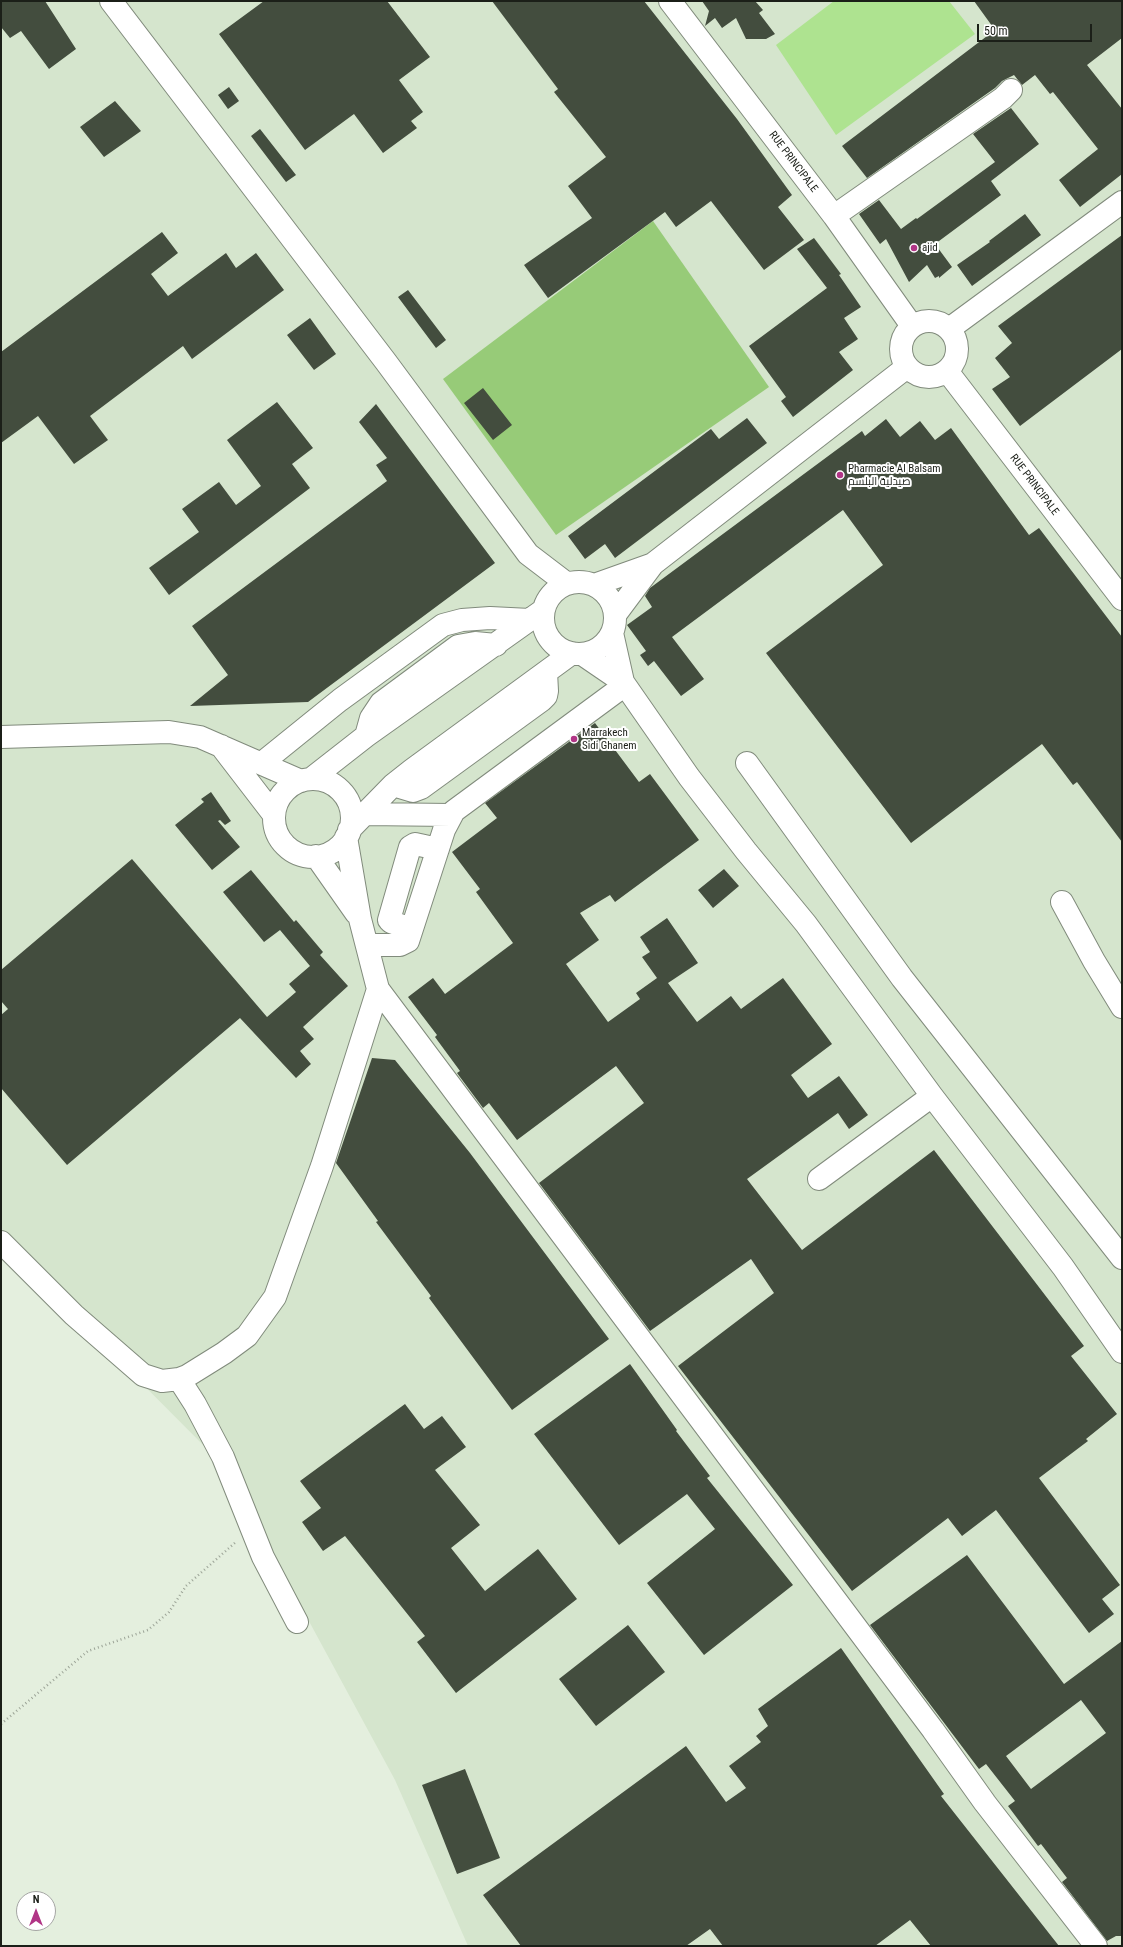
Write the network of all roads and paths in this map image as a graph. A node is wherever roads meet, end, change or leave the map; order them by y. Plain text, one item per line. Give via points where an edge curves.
1 (111, 1) edge
2 (671, 1) edge
3 (1011, 90) dead end
4 (1122, 202) edge
5 (834, 216) junction
6 (912, 326) junction
7 (949, 329) junction
8 (907, 367) junction
9 (947, 371) junction
10 (528, 554) junction
11 (653, 564) junction
12 (566, 583) junction
13 (594, 584) junction
14 (1122, 599) edge
15 (539, 611) junction
16 (613, 624) junction
17 (577, 654) junction
18 (624, 683) junction
19 (1, 737) edge
20 (220, 745) junction
21 (262, 762) junction
22 (747, 763) dead end
23 (306, 780) junction
24 (365, 814) junction
25 (274, 815) junction
26 (451, 815) junction
27 (348, 833) junction
28 (316, 856) junction
29 (1062, 902) dead end
30 (360, 919) junction
31 (367, 945) junction
32 (378, 989) junction
33 (1122, 1007) edge
34 (932, 1096) junction
35 (819, 1179) dead end
36 (1, 1242) edge
37 (1122, 1258) edge
38 (1122, 1352) edge
39 (179, 1379) junction
40 (251, 1528) junction
41 (297, 1622) dead end
42 (1, 1724) edge
43 (1096, 1946) edge

1 - 10 street
2 - 5 street, RUE PRINCIPALE
3 - 5 street
4 - 7 street
5 - 6 street, RUE PRINCIPALE
6 - 7 street via 931,321
6 - 8 street via 903,338 901,346
7 - 9 street via 955,337 957,346 955,359
8 - 9 street via 917,374 930,377
8 - 11 street
9 - 14 street, RUE PRINCIPALE
10 - 12 street
10 - 15 street
11 - 13 street
11 - 16 street
12 - 13 street
12 - 15 street via 550,594
13 - 16 street via 609,597
15 - 17 street via 548,638 563,651
15 - 21 street via 462,620 443,625 340,700
15 - 23 street
16 - 17 street via 607,641 599,648
16 - 18 street
17 - 18 street
17 - 24 street via 546,672 393,785
18 - 26 street
18 - 34 street via 689,777 806,924
19 - 20 street via 169,732 200,737
20 - 21 street
20 - 25 street
21 - 23 street
22 - 37 street via 902,978
23 - 25 street via 293,784 279,798
23 - 27 street via 329,783 343,794 351,811
24 - 26 street
24 - 27 street
25 - 28 street via 277,833 288,848 305,856
26 - 31 street via 408,941 400,945
27 - 28 street via 332,851
27 - 30 street
28 - 30 street
29 - 33 street
30 - 31 street
31 - 32 street
32 - 39 street via 324,1160 275,1297 247,1336 213,1360
32 - 43 street via 985,1803
34 - 35 street
34 - 38 street via 1063,1267
36 - 39 street via 74,1315 143,1375 162,1380
39 - 40 street via 220,1450
40 - 41 street via 279,1590
40 - 42 path via 186,1586 169,1612 148,1630 88,1651

